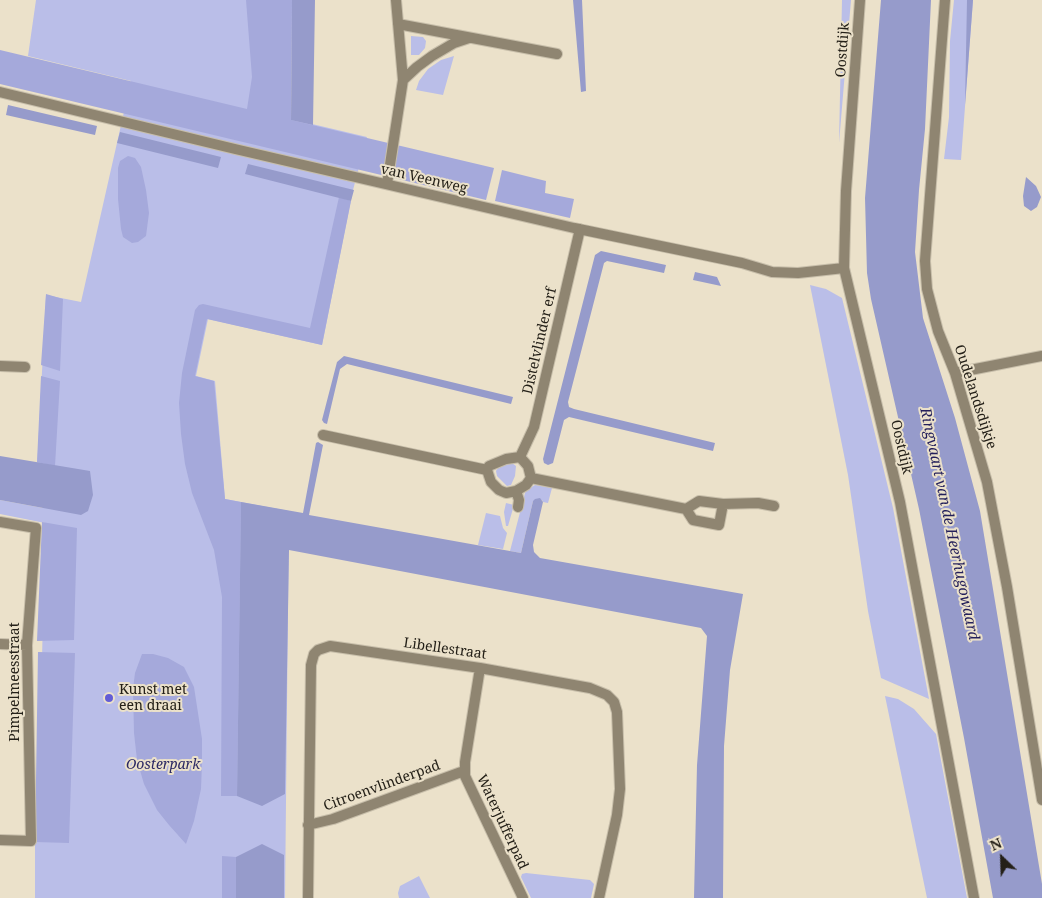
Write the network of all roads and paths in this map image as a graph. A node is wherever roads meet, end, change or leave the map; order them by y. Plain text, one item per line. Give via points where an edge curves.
1 (396, 0) edge
2 (860, 0) edge
3 (945, 0) edge
4 (398, 24) junction
5 (470, 38) junction
6 (557, 54) dead end
7 (403, 80) junction
8 (0, 92) edge
9 (387, 184) junction
10 (580, 229) junction
11 (844, 268) junction
12 (1042, 356) edge
13 (0, 366) edge
14 (25, 367) dead end
15 (955, 373) junction
16 (323, 435) dead end
17 (520, 457) junction
18 (487, 470) junction
19 (531, 478) junction
20 (516, 491) junction
21 (722, 504) junction
22 (774, 506) dead end
23 (518, 507) dead end
24 (686, 509) junction
25 (0, 522) edge
26 (0, 644) edge
27 (27, 645) junction
28 (480, 668) junction
29 (464, 771) junction
30 (1042, 800) edge
31 (308, 826) junction
32 (0, 840) edge
33 (308, 898) edge
34 (523, 898) edge
35 (599, 898) edge
36 (974, 898) edge

1 - 4 street
2 - 11 street, Oostdijk via 846,191
3 - 15 street, Oudelandsdijkje via 925,261 927,289 938,331
4 - 5 street
4 - 7 street
5 - 6 street
5 - 7 street via 432,56
7 - 9 street
8 - 9 street, van Veenweg
9 - 10 street, van Veenweg
10 - 11 street, van Veenweg via 772,272
10 - 17 street, Distelvlinder erf via 534,427
11 - 36 street, Oostdijk via 900,502
12 - 15 street
13 - 14 street
15 - 30 street, Oudelandsdijkje via 988,482
16 - 18 street
17 - 18 street via 506,458
17 - 19 street via 528,466
18 - 20 street via 491,482 499,490 506,493
19 - 20 street
19 - 24 street
20 - 23 street
21 - 22 street
21 - 24 street via 698,501
21 - 24 street via 719,526 693,520
25 - 27 street, Pimpelmeesstraat via 36,528
26 - 27 street
27 - 32 street, Pimpelmeesstraat via 31,841
28 - 29 street, Waterjufferpad
28 - 31 street, Libellestraat via 330,646 318,650 311,666
28 - 35 street, Libellestraat via 598,690 614,702 619,727 620,789
29 - 31 street, Citroenvlinderpad
29 - 34 street, Waterjufferpad
31 - 33 street, Libellestraat

